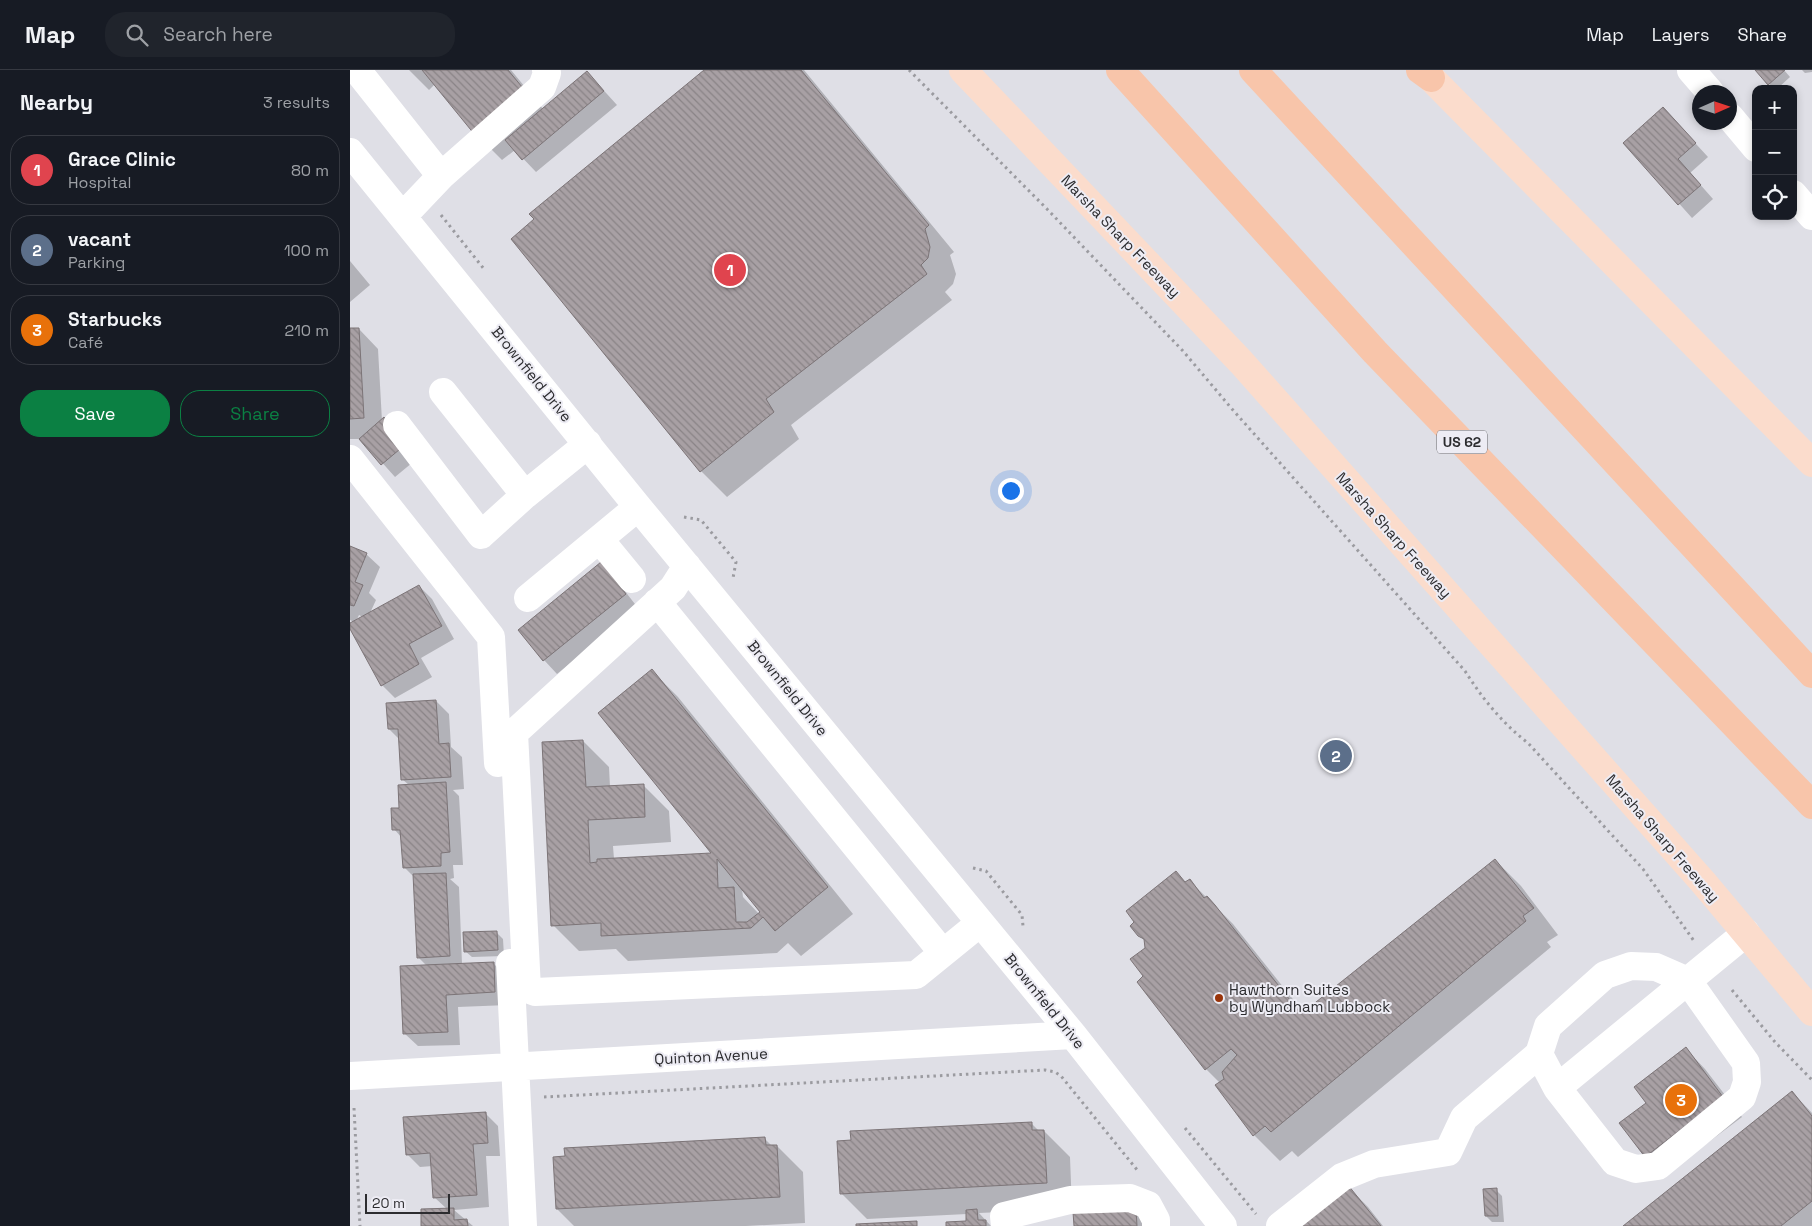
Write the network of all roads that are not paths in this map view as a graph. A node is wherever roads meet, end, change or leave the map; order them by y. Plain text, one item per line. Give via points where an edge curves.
1 (357, 70) edge
2 (546, 70) edge
3 (963, 70) edge
4 (1120, 70) edge
5 (1253, 70) edge
6 (1691, 70) edge
7 (1425, 73) edge
8 (1704, 85) edge
9 (1737, 125) edge
10 (1752, 143) edge
11 (350, 152) edge
12 (441, 176) junction
13 (1797, 199) edge
14 (402, 216) junction
15 (1812, 216) edge
16 (443, 392) dead end
17 (397, 425) dead end
18 (588, 444) junction
19 (350, 458) edge
20 (1812, 463) edge
21 (525, 495) junction
22 (638, 507) junction
23 (600, 540) junction
24 (688, 566) junction
25 (632, 579) dead end
26 (528, 598) dead end
27 (656, 602) junction
28 (1812, 674) edge
29 (1812, 805) edge
30 (980, 923) junction
31 (1746, 933) junction
32 (943, 953) junction
33 (1688, 980) junction
34 (1812, 1012) edge
35 (1073, 1035) junction
36 (1539, 1054) junction
37 (516, 1067) junction
38 (350, 1076) edge
39 (1558, 1088) junction
40 (523, 1226) edge
41 (1005, 1226) edge
42 (1156, 1226) edge
43 (1223, 1226) edge
44 (1280, 1226) edge

1 - 12 street
2 - 12 street via 542,87
3 - 31 main road, Marsha Sharp Freeway via 1241,362
4 - 29 highway, US 62 via 1375,352
5 - 28 highway
6 - 8 street
7 - 20 main road
9 - 10 street
11 - 14 street, Brownfield Drive
12 - 14 street
13 - 15 street
14 - 18 street, Brownfield Drive
16 - 21 street
17 - 21 street via 481,535
18 - 21 street
18 - 22 street, Brownfield Drive
19 - 37 street via 491,637
22 - 23 street
22 - 24 street, Brownfield Drive
23 - 25 street
23 - 26 street
24 - 27 street via 673,588
24 - 30 street, Brownfield Drive
27 - 32 street
27 - 32 street via 514,733 527,989 535,992 916,975
30 - 32 street
30 - 35 street, Brownfield Drive
31 - 33 street
31 - 34 main road, Marsha Sharp Freeway
33 - 36 street via 1656,967 1631,966 1605,975 1548,1026
33 - 39 street
33 - 39 street via 1746,1063 1747,1082 1742,1097 1658,1166 1636,1169 1615,1162
35 - 37 street, Quinton Avenue
35 - 43 street, Brownfield Drive
36 - 39 street
36 - 44 street via 1464,1118 1448,1152 1374,1164 1342,1177
37 - 38 street, Quinton Avenue
37 - 40 street
41 - 42 street via 1004,1216 1070,1200 1130,1198 1148,1204

